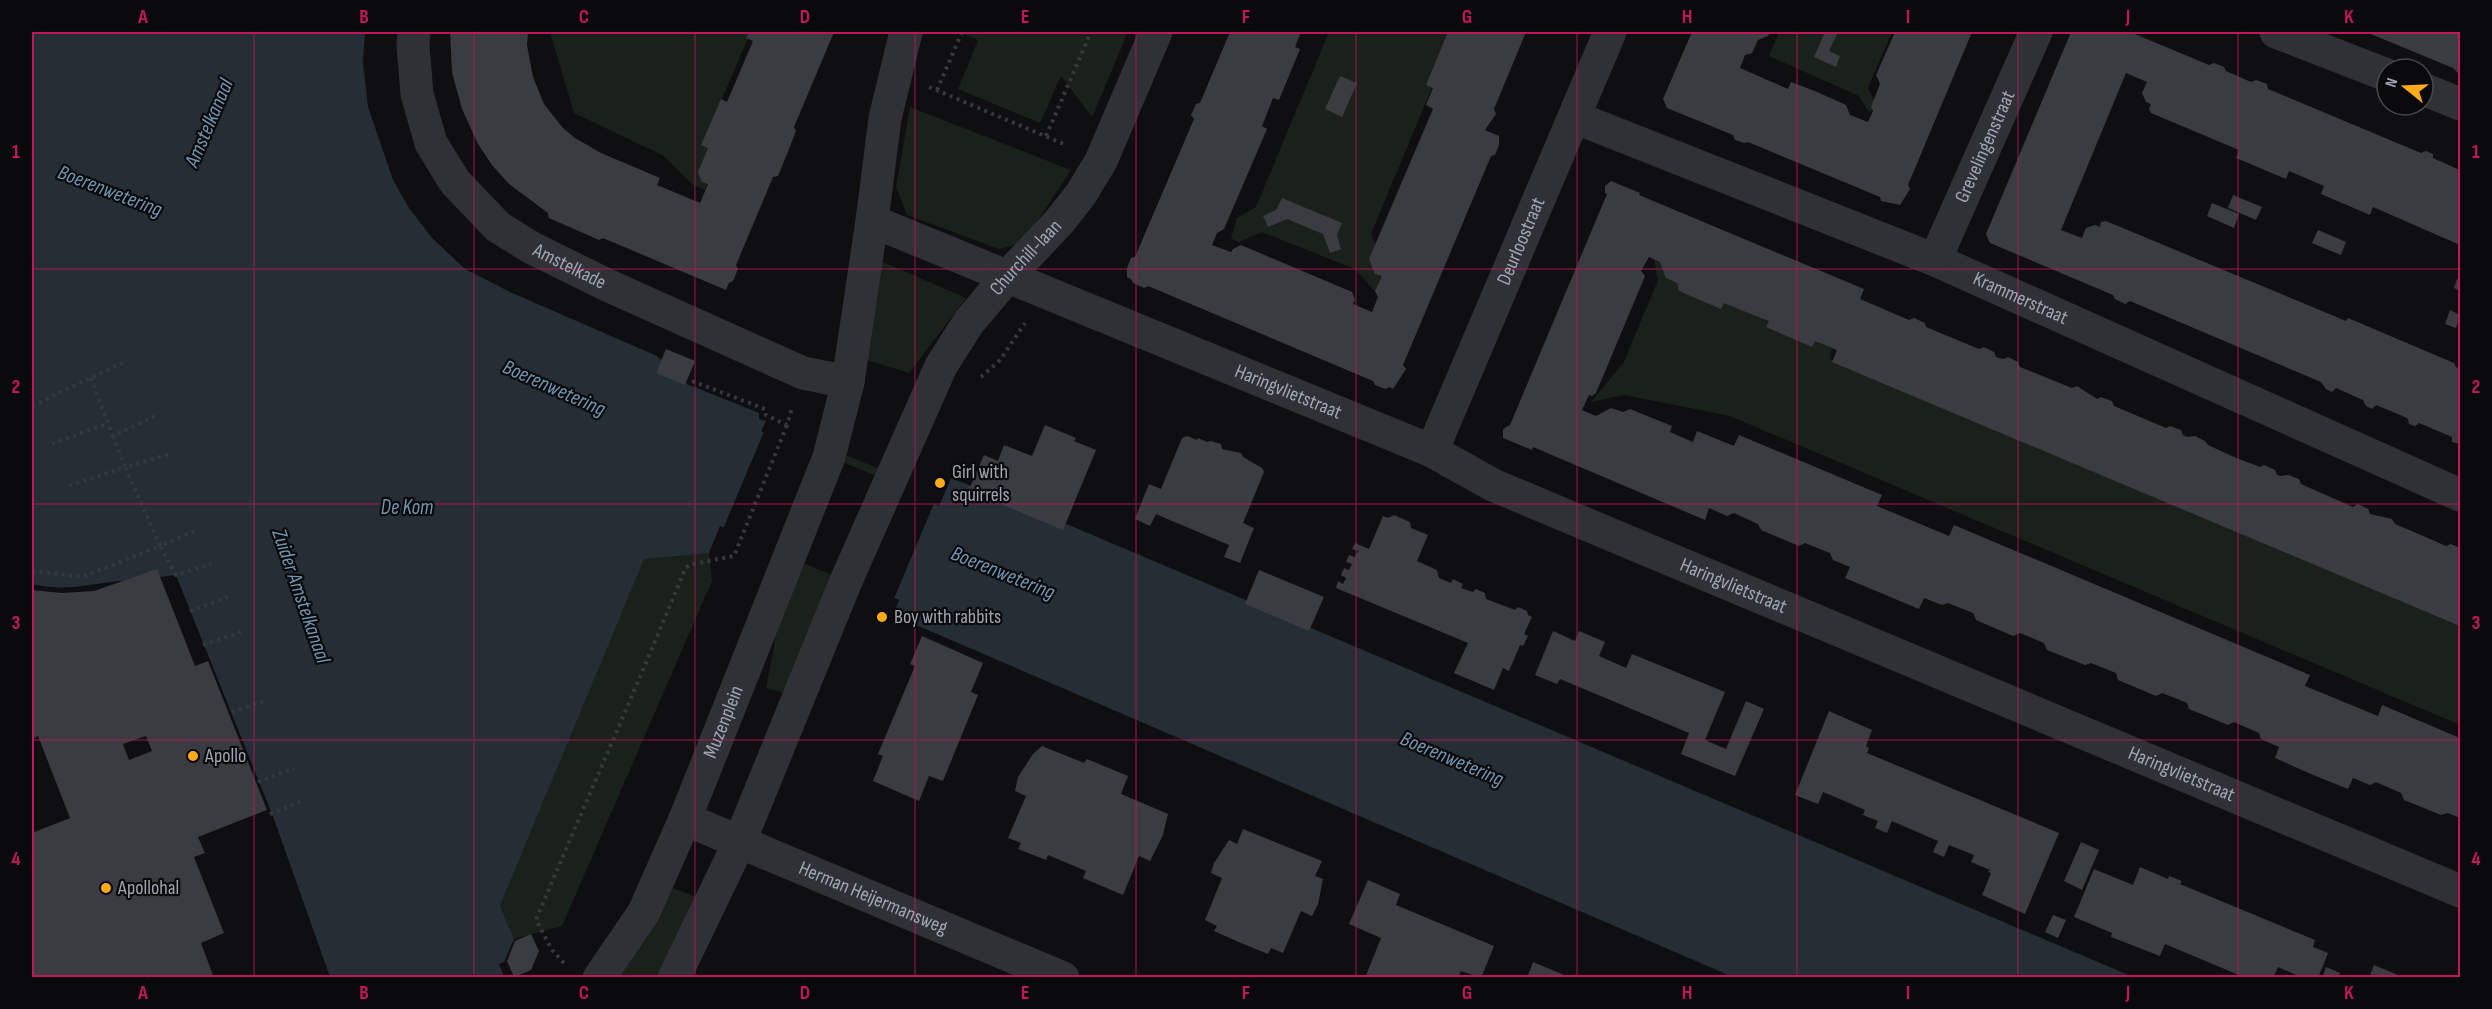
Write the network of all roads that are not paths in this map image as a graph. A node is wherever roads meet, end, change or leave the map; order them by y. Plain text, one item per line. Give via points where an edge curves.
1 (414, 32) edge
2 (906, 32) edge
3 (1156, 32) edge
4 (1610, 32) edge
5 (2036, 32) edge
6 (2276, 32) edge
7 (2375, 70) edge
8 (2435, 94) edge
9 (2460, 104) edge
10 (1574, 117) junction
11 (872, 221) junction
12 (1935, 260) junction
13 (1007, 277) junction
14 (848, 382) junction
15 (1432, 451) junction
16 (2460, 495) edge
17 (685, 819) junction
18 (740, 841) junction
19 (2460, 891) edge
20 (599, 978) edge
21 (674, 978) edge
22 (1063, 978) edge

1 - 14 street, Amstelkade via 417,94 431,143 455,182 498,227 607,285 802,373
2 - 11 street via 885,118
3 - 13 street, Churchill-laan via 1101,161 1081,194
4 - 10 street, Deurloostraat
5 - 12 street, Grevelingenstraat
6 - 7 street
8 - 9 street
10 - 12 street, Krammerstraat
10 - 15 street, Deurloostraat
11 - 13 street, Haringvlietstraat
11 - 14 street
12 - 16 street, Krammerstraat
13 - 15 street, Haringvlietstraat
13 - 18 street, Churchill-laan via 969,322 941,366 846,581
14 - 17 street, Muzenplein via 829,457
15 - 19 street, Haringvlietstraat via 1492,485
17 - 18 street, Herman Heijermansweg
17 - 20 street, Muzenplein via 644,912
18 - 21 street
18 - 22 street, Herman Heijermansweg

